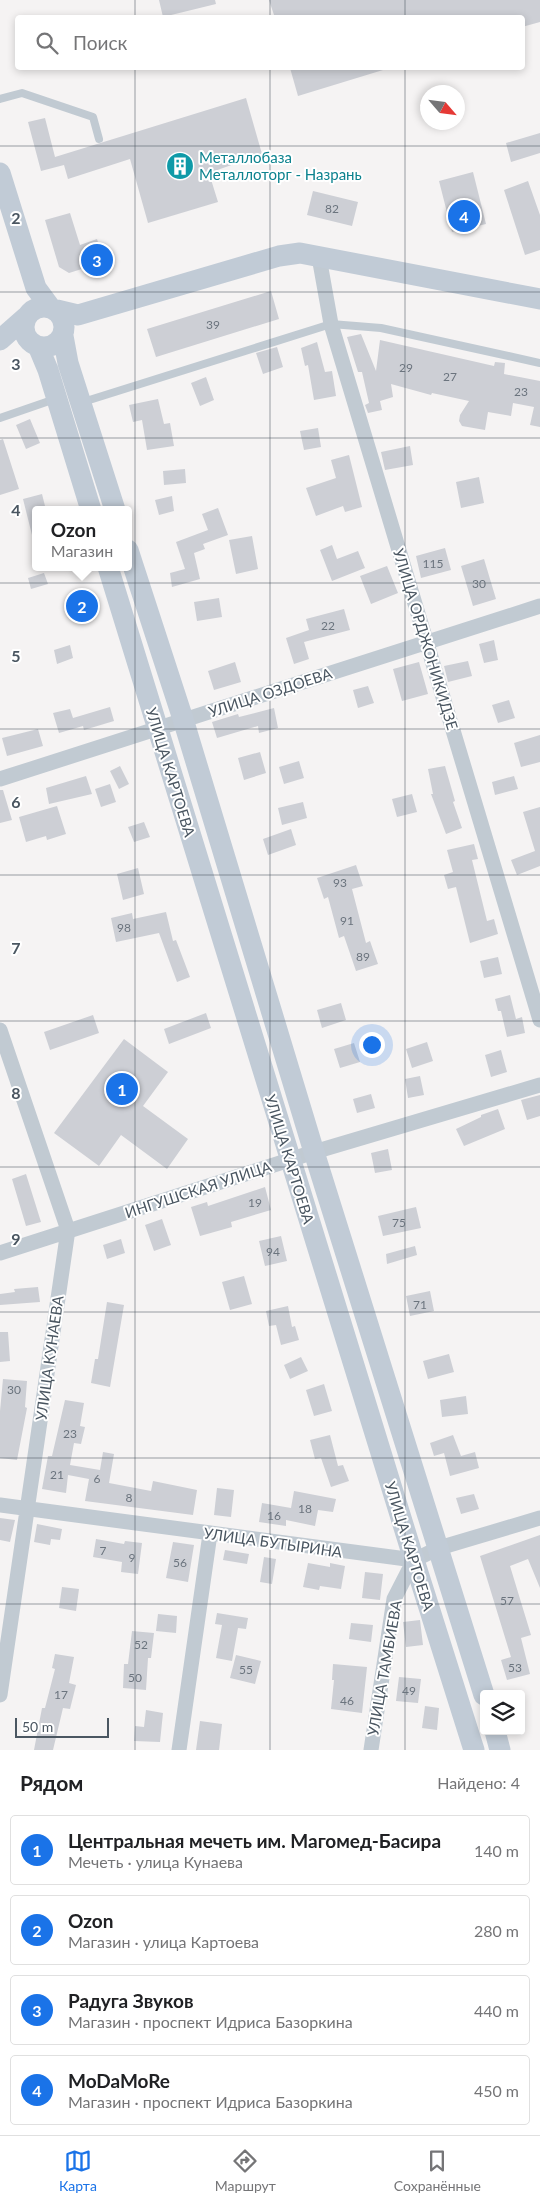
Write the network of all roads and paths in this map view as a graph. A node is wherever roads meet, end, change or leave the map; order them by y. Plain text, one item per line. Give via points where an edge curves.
1 (0, 99) edge
2 (99, 139) dead end
3 (0, 173) edge
4 (319, 257) junction
5 (540, 299) edge
6 (53, 318) junction
7 (331, 324) junction
8 (2, 339) edge
9 (35, 345) junction
10 (540, 363) edge
11 (57, 399) junction
12 (80, 402) junction
13 (0, 418) edge
14 (90, 506) edge
15 (114, 506) edge
16 (132, 562) edge
17 (109, 571) edge
18 (540, 606) edge
19 (428, 641) junction
20 (183, 720) junction
21 (157, 729) junction
22 (0, 779) edge
23 (540, 1020) edge
24 (0, 1030) edge
25 (540, 1085) edge
26 (314, 1152) junction
27 (290, 1160) junction
28 (68, 1230) junction
29 (0, 1253) edge
30 (0, 1505) edge
31 (28, 1508) junction
32 (540, 1518) edge
33 (210, 1534) junction
34 (439, 1548) junction
35 (414, 1560) junction
36 (482, 1690) edge
37 (0, 1695) edge
38 (496, 1735) edge
39 (179, 1750) edge
40 (371, 1750) edge
41 (474, 1750) edge
42 (500, 1750) edge

1 - 2 lane via 22,93 93,116
3 - 6 main road via 36,288
4 - 5 main road
4 - 6 main road via 300,253 279,256
4 - 7 street, УЛИЦА ОРДЖОНИКИДЗЕ
6 - 8 main road
6 - 9 main road via 52,346
6 - 9 main road via 24,331
6 - 12 main road
7 - 10 lane via 381,328
7 - 12 lane
7 - 19 street, УЛИЦА ОРДЖОНИКИДЗЕ
8 - 9 main road
9 - 11 main road
11 - 13 lane
11 - 14 main road
12 - 15 main road
16 - 20 main road, УЛИЦА КАРТОЕВА
17 - 21 main road, УЛИЦА КАРТОЕВА
18 - 19 street, УЛИЦА ОЗДОЕВА
19 - 20 street, УЛИЦА ОЗДОЕВА
19 - 23 street, УЛИЦА ОРДЖОНИКИДЗЕ
20 - 21 street, УЛИЦА ОЗДОЕВА
20 - 26 main road, УЛИЦА КАРТОЕВА
21 - 22 street, УЛИЦА ОЗДОЕВА
21 - 27 main road, УЛИЦА КАРТОЕВА
24 - 28 street, УЛИЦА КУНАЕВА
25 - 26 street, ИНГУШСКАЯ УЛИЦА
26 - 27 street, ИНГУШСКАЯ УЛИЦА
26 - 34 main road, УЛИЦА КАРТОЕВА
27 - 28 street, ИНГУШСКАЯ УЛИЦА
27 - 35 main road, УЛИЦА КАРТОЕВА
28 - 29 street, ИНГУШСКАЯ УЛИЦА
28 - 31 street, УЛИЦА КУНАЕВА
30 - 31 street, УЛИЦА БУТЫРИНА
31 - 33 street, УЛИЦА БУТЫРИНА
31 - 37 street, УЛИЦА КУНАЕВА
32 - 34 street
33 - 35 street, УЛИЦА БУТЫРИНА
33 - 39 street
34 - 35 street
34 - 36 main road, УЛИЦА КАРТОЕВА
35 - 40 street, УЛИЦА ТАМБИЕВА via 394,1599
35 - 41 main road, УЛИЦА КАРТОЕВА
38 - 42 main road

